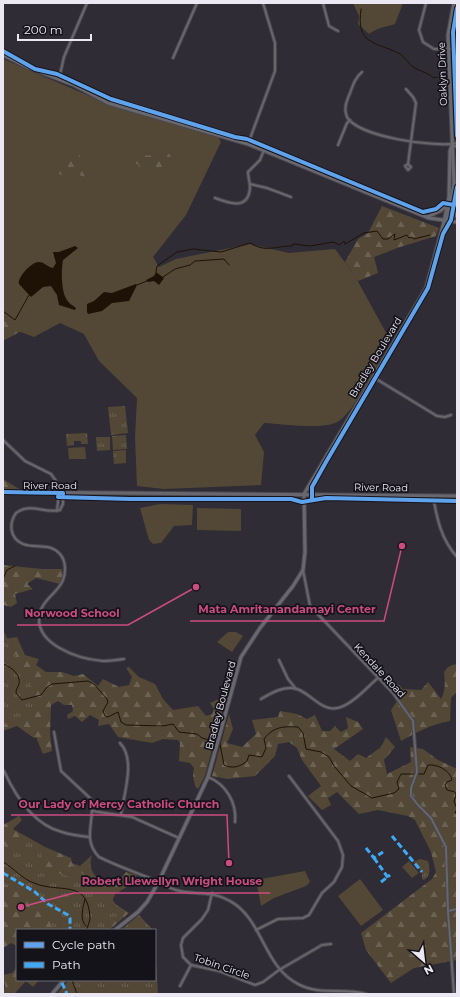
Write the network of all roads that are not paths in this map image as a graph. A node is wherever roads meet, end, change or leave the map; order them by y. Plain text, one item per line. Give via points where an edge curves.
1 (87, 3) edge
2 (197, 3) edge
3 (263, 3) edge
4 (323, 3) edge
5 (426, 3) edge
6 (454, 3) edge
7 (338, 31) dead end
8 (450, 49) junction
9 (457, 49) edge
10 (3, 55) edge
11 (173, 58) dead end
12 (362, 72) dead end
13 (59, 79) junction
14 (406, 89) dead end
15 (350, 120) junction
16 (411, 142) junction
17 (457, 143) edge
18 (248, 144) junction
19 (452, 144) junction
20 (338, 145) dead end
21 (457, 147) edge
22 (264, 150) junction
23 (408, 164) dead end
24 (250, 184) junction
25 (291, 197) dead end
26 (215, 198) dead end
27 (448, 206) junction
28 (425, 217) junction
29 (457, 217) edge
30 (444, 222) junction
31 (457, 222) edge
32 (373, 377) junction
33 (451, 415) dead end
34 (3, 441) edge
35 (3, 492) edge
36 (61, 493) junction
37 (304, 494) junction
38 (433, 496) junction
39 (457, 496) edge
40 (57, 511) junction
41 (457, 557) edge
42 (303, 570) junction
43 (124, 659) dead end
44 (279, 660) dead end
45 (378, 678) junction
46 (296, 689) junction
47 (261, 699) dead end
48 (54, 732) dead end
49 (120, 743) dead end
50 (4, 771) dead end
51 (289, 776) dead end
52 (208, 777) junction
53 (92, 811) junction
54 (121, 814) junction
55 (235, 822) dead end
56 (89, 837) junction
57 (179, 838) junction
58 (158, 883) junction
59 (212, 893) junction
60 (457, 909) edge
61 (448, 911) junction
62 (116, 929) edge
63 (256, 930) junction
64 (331, 944) dead end
65 (191, 965) junction
66 (280, 970) junction
67 (63, 981) edge
68 (180, 986) dead end
69 (309, 989) junction
70 (52, 994) edge
71 (308, 994) edge
72 (366, 994) edge
73 (454, 994) edge

1 - 13 street via 64,57
2 - 11 street
3 - 18 street via 275,43 275,71
4 - 7 street via 329,26
5 - 8 street via 419,30 420,36 434,49
6 - 8 main road, Oaklyn Drive via 448,35
8 - 9 street
8 - 19 main road, Oaklyn Drive
10 - 13 main road
12 - 15 street via 346,104
13 - 18 main road via 108,102
14 - 16 street via 416,103
15 - 16 street via 376,133
15 - 20 street
16 - 19 street
16 - 23 street
17 - 19 street
18 - 22 main road
19 - 21 street
19 - 27 main road, Oaklyn Drive
22 - 24 street via 260,160 248,172
22 - 28 main road
24 - 25 street
24 - 26 street via 248,195 239,204 230,204
27 - 28 main road
27 - 29 main road
27 - 30 main road, Oaklyn Drive via 447,219
28 - 30 main road
30 - 31 main road
30 - 32 main road, Bradley Boulevard via 426,288
32 - 33 street via 437,416 445,418
32 - 37 main road, Bradley Boulevard
34 - 36 street via 25,461 51,474
35 - 36 main road, River Road
36 - 37 main road, River Road
36 - 40 street
36 - 40 street via 62,508
37 - 38 main road, River Road
37 - 42 main road, Bradley Boulevard
38 - 39 main road, River Road
38 - 41 street via 443,537
40 - 43 street via 33,507 21,509 16,513 11,525 12,534 17,540 23,544 43,545 54,549 64,563 63,581 41,610 40,623 43,634 59,648 81,657 102,660
42 - 45 street, Kendale Road via 309,605
42 - 52 main road, Bradley Boulevard via 241,657
44 - 46 street
45 - 46 street via 348,704 335,709 324,706
45 - 61 street, Kendale Road via 413,720 416,774 411,788 412,799 431,818 446,847
46 - 47 street via 279,690
48 - 53 street via 61,771 89,796
49 - 54 street via 124,747 128,762
50 - 56 street via 20,799 43,823 62,832
51 - 63 street via 338,841 343,855 342,867 309,915 303,918 278,919
52 - 55 street via 226,789 234,809
52 - 57 main road, Bradley Boulevard
53 - 54 street
53 - 56 street
54 - 57 street
56 - 58 street via 92,848 99,857
57 - 58 main road, Bradley Boulevard
58 - 59 street via 180,891
58 - 62 main road, Bradley Boulevard via 138,912
59 - 63 street via 237,905
59 - 65 street, Tobin Circle via 208,910 183,938 183,957
60 - 61 street
61 - 73 street, Kendale Road
63 - 66 street
64 - 66 street, Tobin Circle via 322,945
65 - 66 street, Tobin Circle via 219,971 255,985 264,982
65 - 68 street
66 - 69 street via 291,981
67 - 70 main road
69 - 71 street
69 - 72 street

